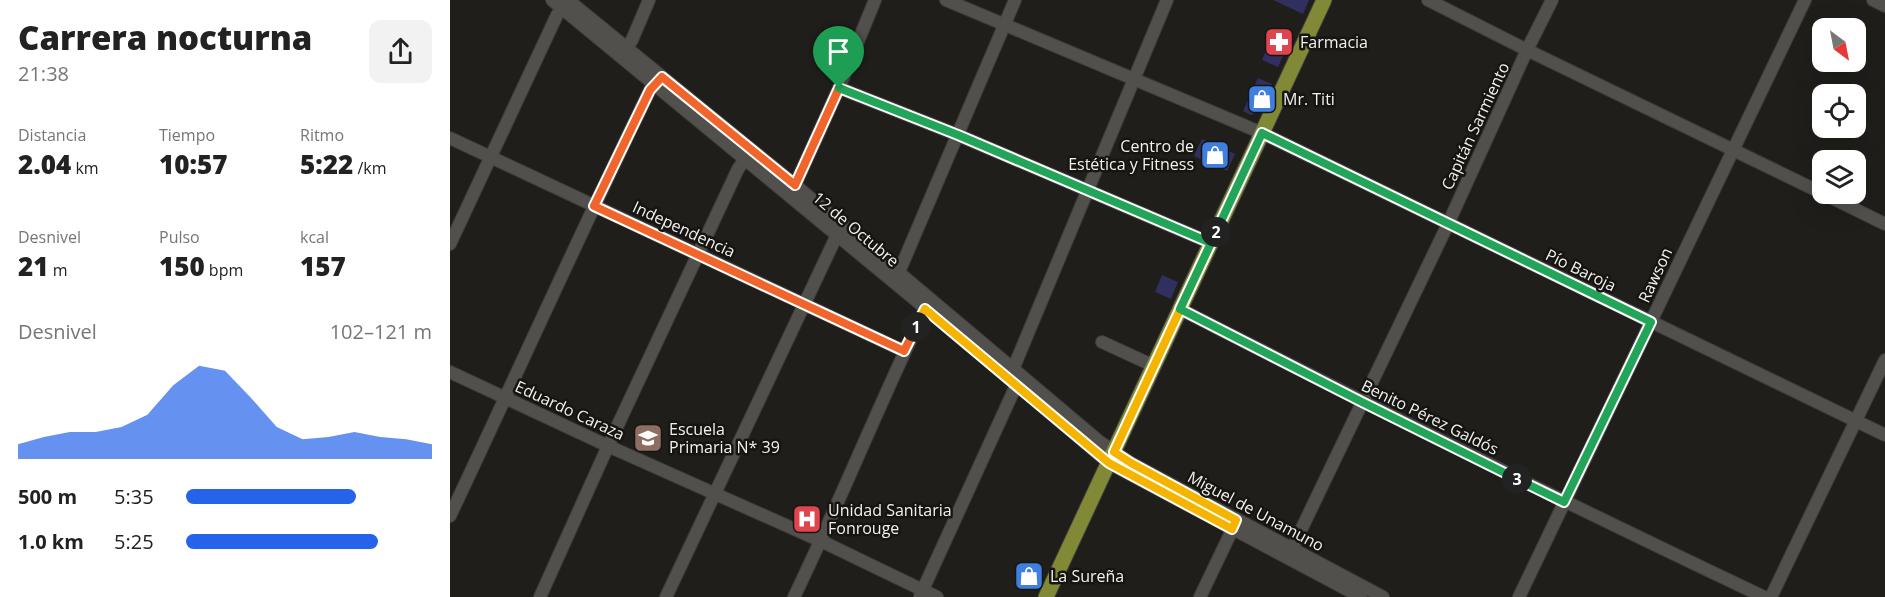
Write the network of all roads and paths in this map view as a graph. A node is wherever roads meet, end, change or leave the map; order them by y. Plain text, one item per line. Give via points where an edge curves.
1 (552, 0) edge
2 (649, 0) edge
3 (875, 0) edge
4 (946, 0) edge
5 (1015, 0) edge
6 (1167, 0) edge
7 (1324, 0) edge
8 (1428, 0) edge
9 (1552, 0) edge
10 (1805, 0) edge
11 (1873, 0) edge
12 (566, 3) edge
13 (1885, 6) edge
14 (1005, 24) junction
15 (1527, 50) junction
16 (624, 52) junction
17 (658, 80) junction
18 (1133, 80) junction
19 (839, 88) junction
20 (1262, 133) junction
21 (958, 135) junction
22 (450, 138) edge
23 (1733, 148) junction
24 (490, 157) junction
25 (745, 159) junction
26 (795, 185) junction
27 (1812, 188) edge
28 (1087, 191) junction
29 (1845, 204) edge
30 (594, 206) junction
31 (1448, 224) junction
32 (1885, 224) edge
33 (837, 235) junction
34 (1211, 243) junction
35 (450, 244) edge
36 (698, 253) junction
37 (896, 277) junction
38 (804, 304) junction
39 (929, 305) junction
40 (1180, 309) junction
41 (1651, 322) junction
42 (1102, 342) dead end
43 (904, 351) junction
44 (1885, 360) edge
45 (1154, 366) junction
46 (450, 372) edge
47 (1015, 377) junction
48 (506, 398) junction
49 (1362, 402) junction
50 (1856, 421) junction
51 (1885, 435) edge
52 (608, 446) junction
53 (1112, 457) junction
54 (714, 494) junction
55 (1564, 502) junction
56 (450, 516) edge
57 (1234, 525) junction
58 (821, 541) junction
59 (1290, 554) junction
60 (921, 593) edge
61 (1377, 596) edge
62 (540, 597) edge
63 (666, 597) edge
64 (794, 597) edge
65 (937, 597) edge
66 (1046, 597) edge
67 (1200, 597) edge
68 (1360, 597) edge
69 (1519, 597) edge
70 (1764, 597) edge
71 (1771, 597) edge

1 - 12 street, 12 de Octubre
2 - 16 street
3 - 19 street
4 - 14 street, Pío Baroja
5 - 14 street
6 - 18 street
7 - 20 main road
8 - 15 street
9 - 15 street, Capitán Sarmiento
10 - 23 street, Rawson
11 - 13 street
12 - 16 street, 12 de Octubre
12 - 24 street
14 - 18 street, Pío Baroja
14 - 21 street
15 - 23 street
15 - 31 street, Capitán Sarmiento
16 - 17 street, 12 de Octubre
17 - 25 street, 12 de Octubre
17 - 26 street, 12 de Octubre
17 - 30 street
18 - 20 street, Pío Baroja
18 - 28 street
19 - 21 street
19 - 26 street
20 - 31 street, Pío Baroja
20 - 34 main road
21 - 28 street
21 - 37 street
22 - 24 street, Independencia
23 - 27 street
23 - 41 street, Rawson
24 - 30 street, Independencia
24 - 35 street
25 - 33 street, 12 de Octubre
25 - 36 street
26 - 37 street, 12 de Octubre
28 - 34 street
28 - 47 street
29 - 32 street
30 - 36 street, Independencia
30 - 48 street
31 - 41 street, Pío Baroja
31 - 49 street, Capitán Sarmiento
33 - 37 street, 12 de Octubre
33 - 38 street
34 - 40 main road
36 - 38 street, Independencia
36 - 52 street
37 - 39 street, 12 de Octubre
38 - 43 street, Independencia
38 - 54 street
39 - 43 street
39 - 47 street, 12 de Octubre
40 - 45 main road
40 - 49 street, Benito Pérez Galdós
41 - 50 street, Pío Baroja
41 - 55 street, Rawson
42 - 45 street
43 - 58 street
44 - 50 street
45 - 53 main road
46 - 48 street, Eduardo Caraza
47 - 53 street, 12 de Octubre
47 - 60 street
48 - 52 street, Eduardo Caraza
48 - 56 street
49 - 55 street, Benito Pérez Galdós
49 - 59 street, Capitán Sarmiento
50 - 51 street, Pío Baroja
50 - 71 street
52 - 54 street, Eduardo Caraza
52 - 62 street
53 - 57 street, Miguel de Unamuno
53 - 66 main road
54 - 58 street, Eduardo Caraza
54 - 63 street
55 - 69 street, Rawson
55 - 70 street, Benito Pérez Galdós
57 - 59 street, Miguel de Unamuno
57 - 67 street
58 - 60 street, Eduardo Caraza
58 - 64 street
59 - 61 street, Miguel de Unamuno
59 - 68 street, Miguel de Unamuno
60 - 65 street, Eduardo Caraza

